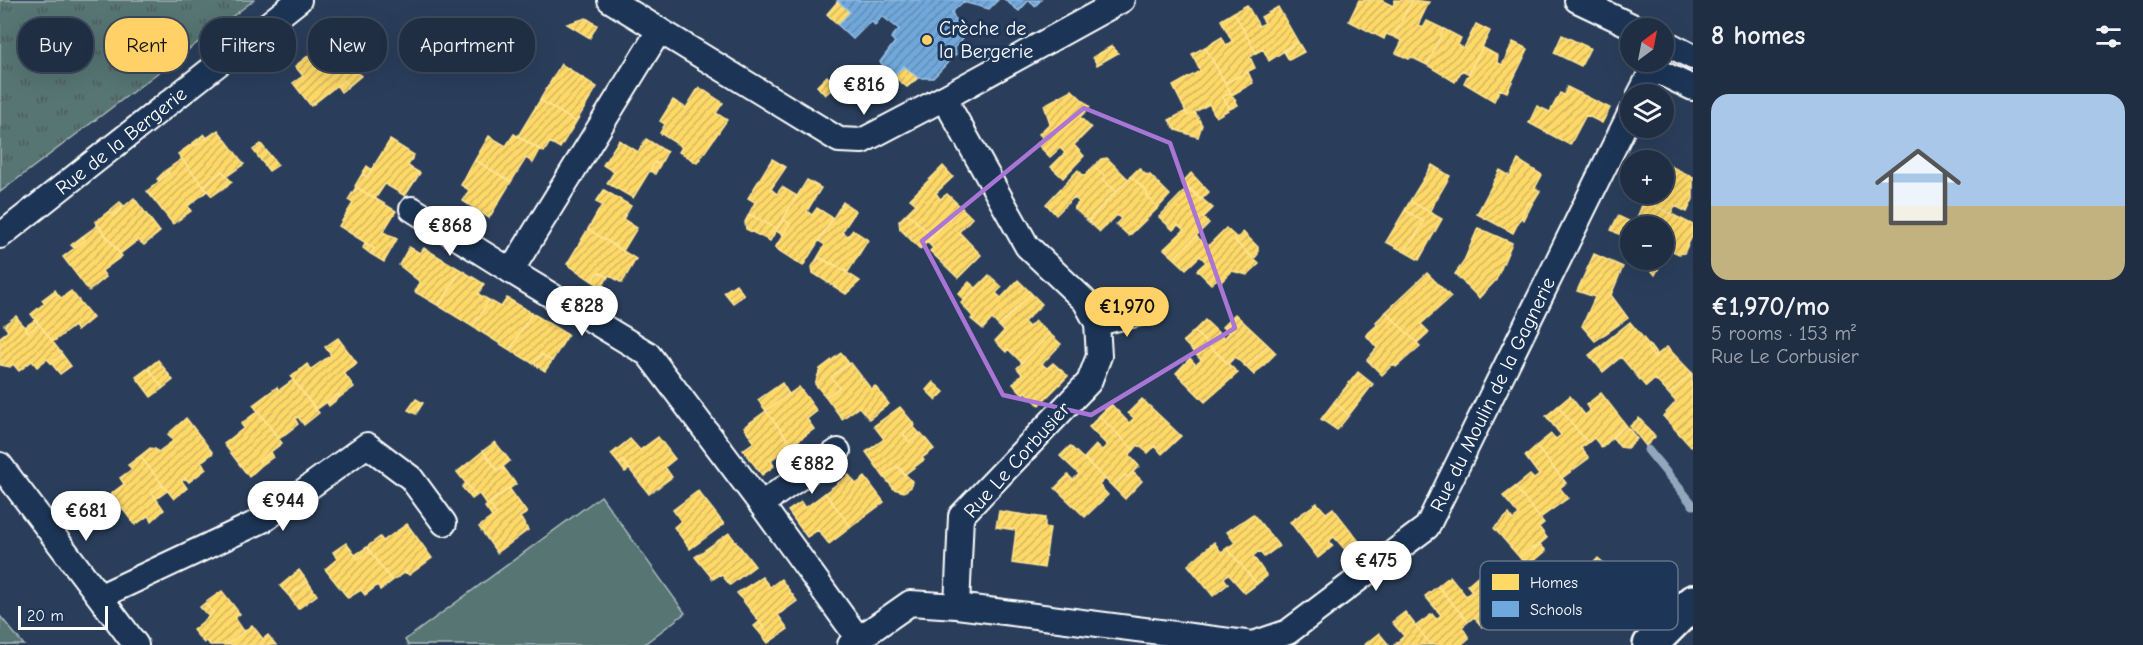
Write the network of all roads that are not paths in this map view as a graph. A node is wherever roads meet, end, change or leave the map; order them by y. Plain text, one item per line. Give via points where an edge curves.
1 (299, 0) edge
2 (610, 0) edge
3 (1122, 0) edge
4 (1586, 4) edge
5 (1620, 20) edge
6 (659, 31) junction
7 (1620, 36) edge
8 (1674, 47) edge
9 (1693, 57) edge
10 (1662, 72) edge
11 (1693, 88) edge
12 (944, 98) junction
13 (1620, 134) edge
14 (411, 209) dead end
15 (0, 236) edge
16 (511, 271) junction
17 (1148, 311) dead end
18 (1097, 323) junction
19 (838, 451) dead end
20 (0, 465) edge
21 (761, 504) junction
22 (444, 523) dead end
23 (101, 596) junction
24 (1693, 602) edge
25 (957, 606) junction
26 (1678, 617) edge
27 (1665, 630) edge
28 (1102, 635) edge
29 (854, 642) edge
30 (136, 645) edge
31 (1650, 645) edge

1 - 15 street, Rue de la Bergerie
2 - 6 street
3 - 12 street
4 - 5 street
4 - 7 street
6 - 12 street via 839,140 862,141
6 - 16 street
8 - 9 street
10 - 11 street
12 - 18 street, Rue Le Corbusier via 1027,246 1085,301
13 - 28 street, Rue du Moulin de la Gagnerie via 1427,527 1288,632 1253,644
14 - 16 street
16 - 21 street via 648,354
17 - 18 street
18 - 25 street, Rue Le Corbusier via 1098,356 1089,382 961,516
19 - 21 street
20 - 23 street
21 - 29 street
22 - 23 street via 411,478 367,445 265,519
23 - 30 street
24 - 26 street
25 - 28 street, Rue du Moulin de la Gagnerie
25 - 29 street, Rue du Moulin de la Gagnerie via 910,603
27 - 31 street

